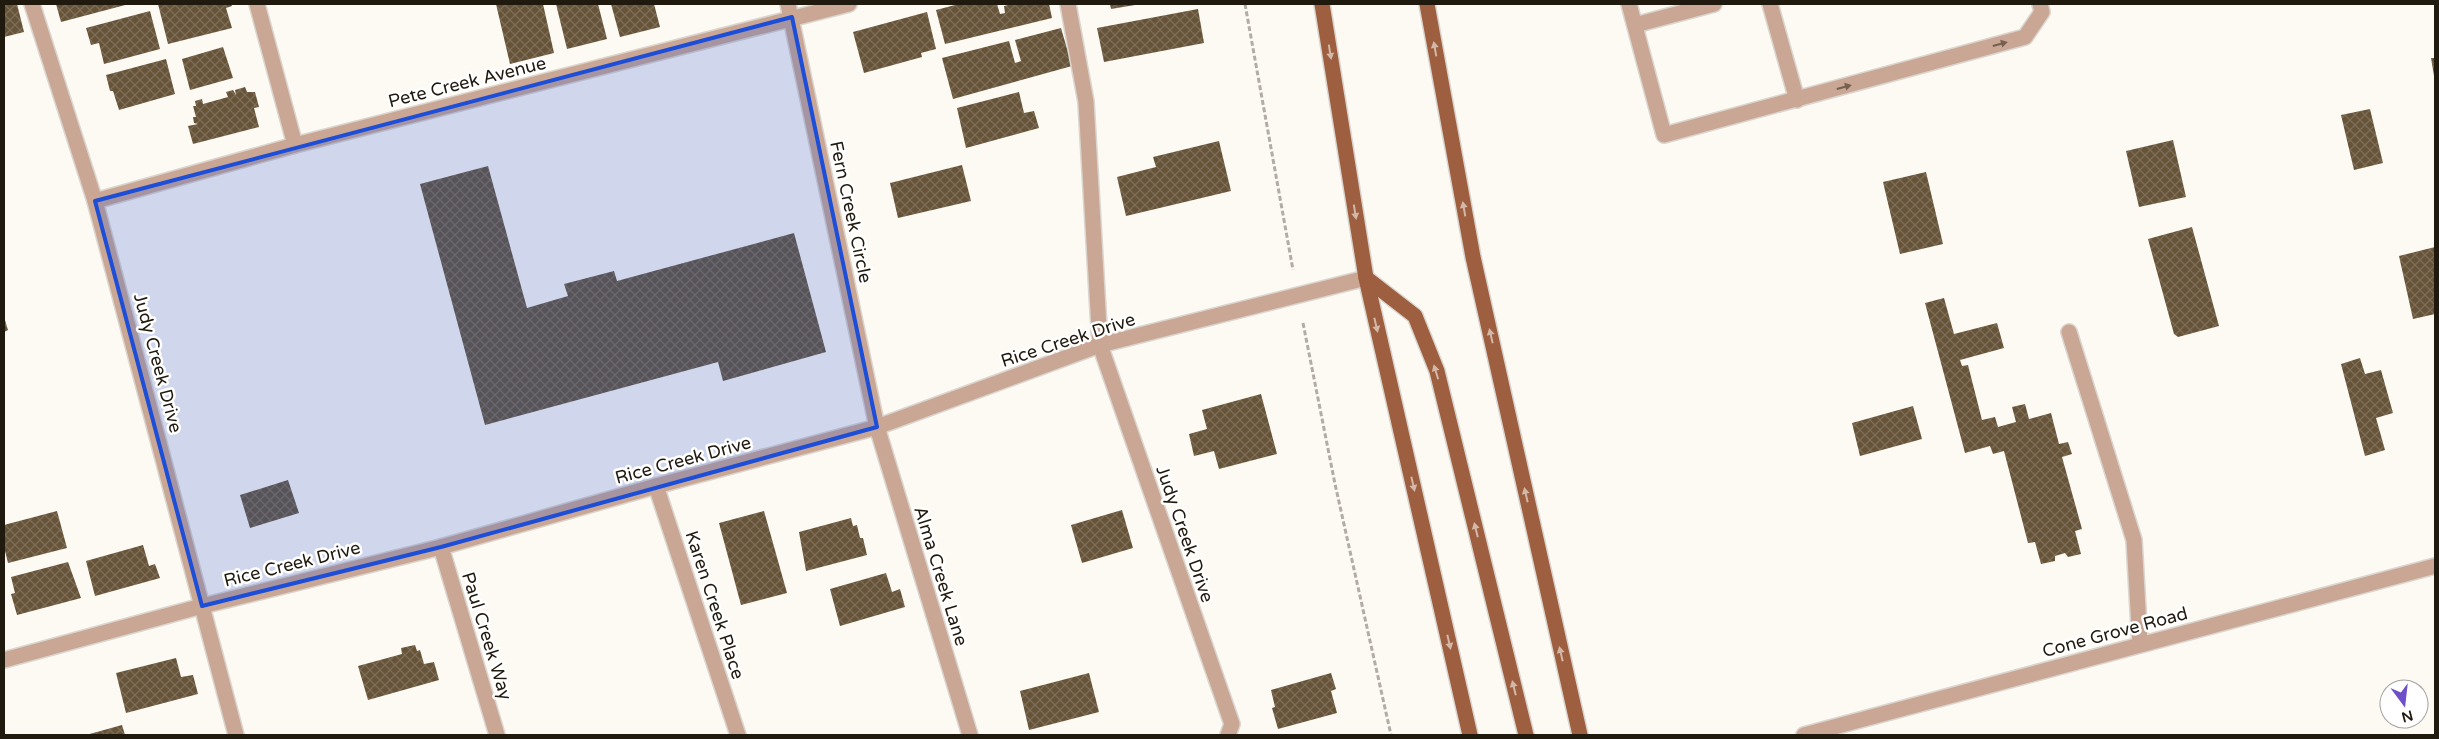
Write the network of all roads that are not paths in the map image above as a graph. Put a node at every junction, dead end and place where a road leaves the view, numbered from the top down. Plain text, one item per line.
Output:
1 (32, 4) edge
2 (257, 4) edge
3 (849, 4) edge
4 (1068, 4) edge
5 (1322, 4) edge
6 (1427, 4) edge
7 (1629, 4) edge
8 (1714, 4) edge
9 (1770, 4) edge
10 (2040, 4) edge
11 (790, 10) edge
12 (1635, 25) junction
13 (1797, 100) junction
14 (295, 145) junction
15 (95, 201) junction
16 (1366, 278) junction
17 (2069, 332) dead end
18 (1100, 345) junction
19 (877, 427) junction
20 (656, 486) junction
21 (441, 547) junction
22 (2435, 566) edge
23 (202, 606) junction
24 (2140, 644) junction
25 (4, 660) edge
26 (236, 735) edge
27 (497, 735) edge
28 (738, 735) edge
29 (970, 735) edge
30 (1228, 735) edge
31 (1470, 735) edge
32 (1526, 735) edge
33 (1580, 735) edge
34 (1804, 735) edge

1 - 15 street, Judy Creek Drive
2 - 14 street
3 - 11 street, Pete Creek Avenue
4 - 18 street
5 -> 16 main road
33 -> 6 main road
7 - 12 street
8 - 12 street
9 - 13 street
13 -> 10 street
11 - 14 street, Pete Creek Avenue
11 - 19 street, Fern Creek Circle
12 - 13 street
14 - 15 street, Pete Creek Avenue
15 - 23 street, Judy Creek Drive
16 - 18 street, Rice Creek Drive
16 -> 31 main road
32 -> 16 main road
17 - 24 street
18 - 19 street, Rice Creek Drive
18 - 30 street, Judy Creek Drive
19 - 20 street, Rice Creek Drive
19 - 29 street, Alma Creek Lane
20 - 21 street, Rice Creek Drive
20 - 28 street, Karen Creek Place
21 - 23 street, Rice Creek Drive
21 - 27 street, Paul Creek Way
22 - 24 street, Cone Grove Road
23 - 25 street, Rice Creek Drive
23 - 26 street, Judy Creek Drive
24 - 34 street, Cone Grove Road

